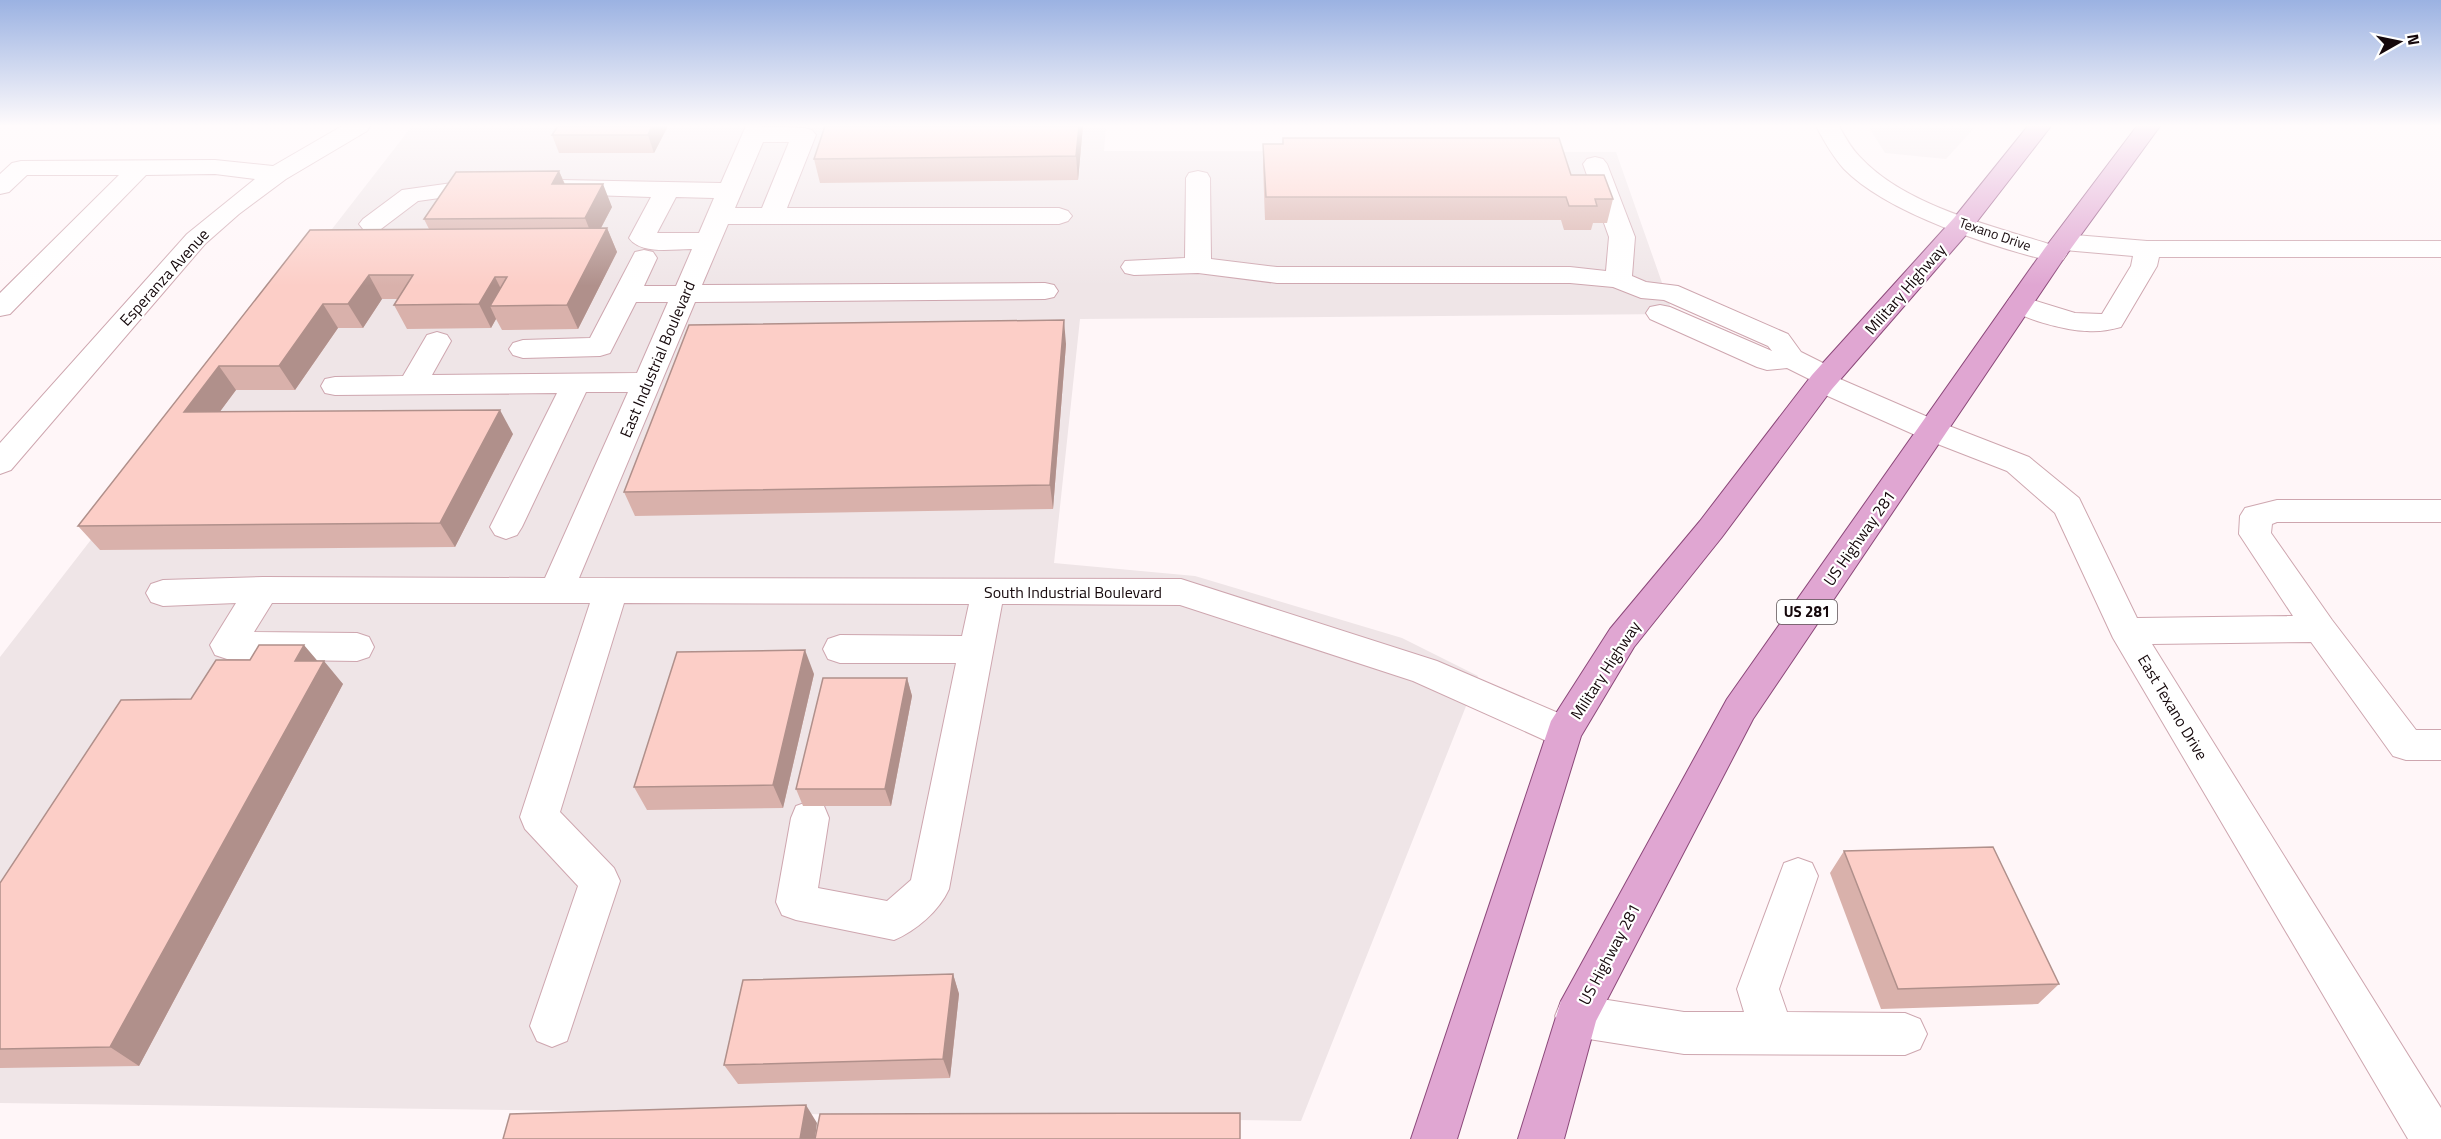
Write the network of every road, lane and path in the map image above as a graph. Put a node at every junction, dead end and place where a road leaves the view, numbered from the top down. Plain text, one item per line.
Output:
1 (128, 179) edge
2 (270, 179) edge
3 (735, 179) edge
4 (787, 179) edge
5 (1198, 179) edge
6 (1601, 179) edge
7 (1872, 179) edge
8 (1998, 179) edge
9 (2109, 179) edge
10 (667, 190) junction
11 (719, 216) junction
12 (772, 216) junction
13 (1059, 216) dead end
14 (1963, 223) junction
15 (372, 224) dead end
16 (2058, 248) junction
17 (2147, 249) junction
18 (2441, 249) edge
19 (644, 258) dead end
20 (1198, 265) junction
21 (1134, 267) dead end
22 (1629, 285) junction
23 (1045, 291) dead end
24 (685, 293) junction
25 (626, 294) junction
26 (2020, 304) junction
27 (0, 308) edge
28 (437, 342) dead end
29 (523, 349) dead end
30 (1825, 380) junction
31 (647, 382) junction
32 (576, 383) junction
33 (412, 385) junction
34 (335, 386) dead end
35 (1934, 431) junction
36 (0, 463) edge
37 (2441, 511) edge
38 (506, 526) dead end
39 (263, 590) junction
40 (556, 592) junction
41 (611, 592) junction
42 (988, 592) junction
43 (163, 593) dead end
44 (2121, 619) junction
45 (2313, 619) junction
46 (357, 646) dead end
47 (840, 649) dead end
48 (976, 650) junction
49 (1564, 732) junction
50 (2441, 745) edge
51 (810, 818) dead end
52 (1798, 876) dead end
53 (1576, 1016) junction
54 (552, 1026) dead end
55 (1773, 1034) junction
56 (1905, 1034) dead end
57 (1434, 1139) edge
58 (1541, 1139) edge
59 (2434, 1139) edge

1 - 27 street
2 - 36 street, Esperanza Avenue
3 - 11 street, East Industrial Boulevard
4 - 12 street
5 - 20 street
6 - 22 street
7 - 14 street, Texano Drive
8 - 14 main road
9 - 16 main road, US Highway 281 / US 281
10 - 11 street
10 - 11 street
10 - 15 street
11 - 12 street
11 - 24 street, East Industrial Boulevard
12 - 13 street
14 - 16 street, Texano Drive
14 - 30 main road, Military Highway
16 - 17 street, Texano Drive
16 - 26 main road, US Highway 281 / US 281
17 - 18 street, Texano Drive
17 - 26 street
19 - 25 street
20 - 21 street
20 - 22 street
22 - 30 street, East Texano Drive
23 - 24 street
24 - 25 street
24 - 31 street, East Industrial Boulevard
25 - 29 street
26 - 35 main road, US Highway 281 / US 281
28 - 33 street
30 - 35 street, East Texano Drive
30 - 49 main road, Military Highway
31 - 32 street
31 - 40 street, East Industrial Boulevard
32 - 33 street
32 - 38 street
33 - 34 street
35 - 44 street, East Texano Drive
35 - 53 main road, US Highway 281 / US 281
37 - 45 street
39 - 40 street, South Industrial Boulevard
39 - 43 street, South Industrial Boulevard
39 - 46 street
40 - 41 street, South Industrial Boulevard
41 - 42 street, South Industrial Boulevard
41 - 54 street
42 - 48 street
42 - 49 street, South Industrial Boulevard
44 - 45 street
44 - 59 street, East Texano Drive
45 - 50 street
47 - 48 street
48 - 51 street
49 - 57 main road, Military Highway
52 - 55 street
53 - 55 street
53 - 58 main road, US Highway 281 / US 281
55 - 56 street

